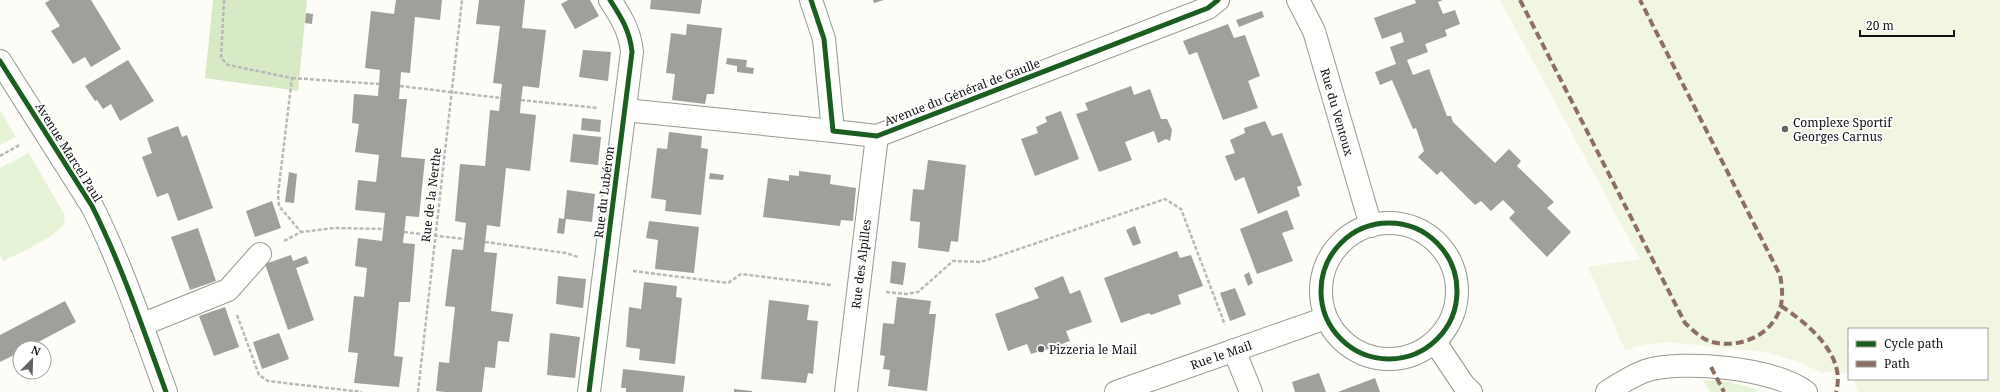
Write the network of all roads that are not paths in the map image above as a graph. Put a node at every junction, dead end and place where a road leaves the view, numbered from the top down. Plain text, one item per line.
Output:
1 (610, 0) edge
2 (811, 0) edge
3 (1218, 0) edge
4 (1298, 0) edge
5 (0, 60) edge
6 (624, 110) junction
7 (833, 131) junction
8 (877, 136) junction
9 (1371, 226) junction
10 (260, 254) road end
11 (1326, 318) junction
12 (141, 325) junction
13 (1435, 342) junction
14 (1234, 350) junction
15 (166, 392) edge
16 (589, 392) edge
17 (846, 392) edge
18 (1116, 392) edge
19 (1251, 392) edge
20 (1471, 392) edge
21 (1607, 392) edge
22 (1806, 392) edge

1 - 6 street, Rue du Lubéron
2 - 7 street
3 - 8 street, Avenue du Général de Gaulle
4 - 9 street, Rue du Ventoux
5 - 12 street, Avenue Marcel Paul
6 - 7 street
6 - 16 street, Rue du Lubéron
7 - 8 street, Avenue du Général de Gaulle
8 - 17 street, Rue des Alpilles
9 - 11 street
9 - 13 street
10 - 12 street
11 - 13 street
11 - 14 street, Rue le Mail
12 - 15 street, Avenue Marcel Paul
13 - 20 street
14 - 18 street, Rue le Mail
14 - 19 street
21 - 22 street

